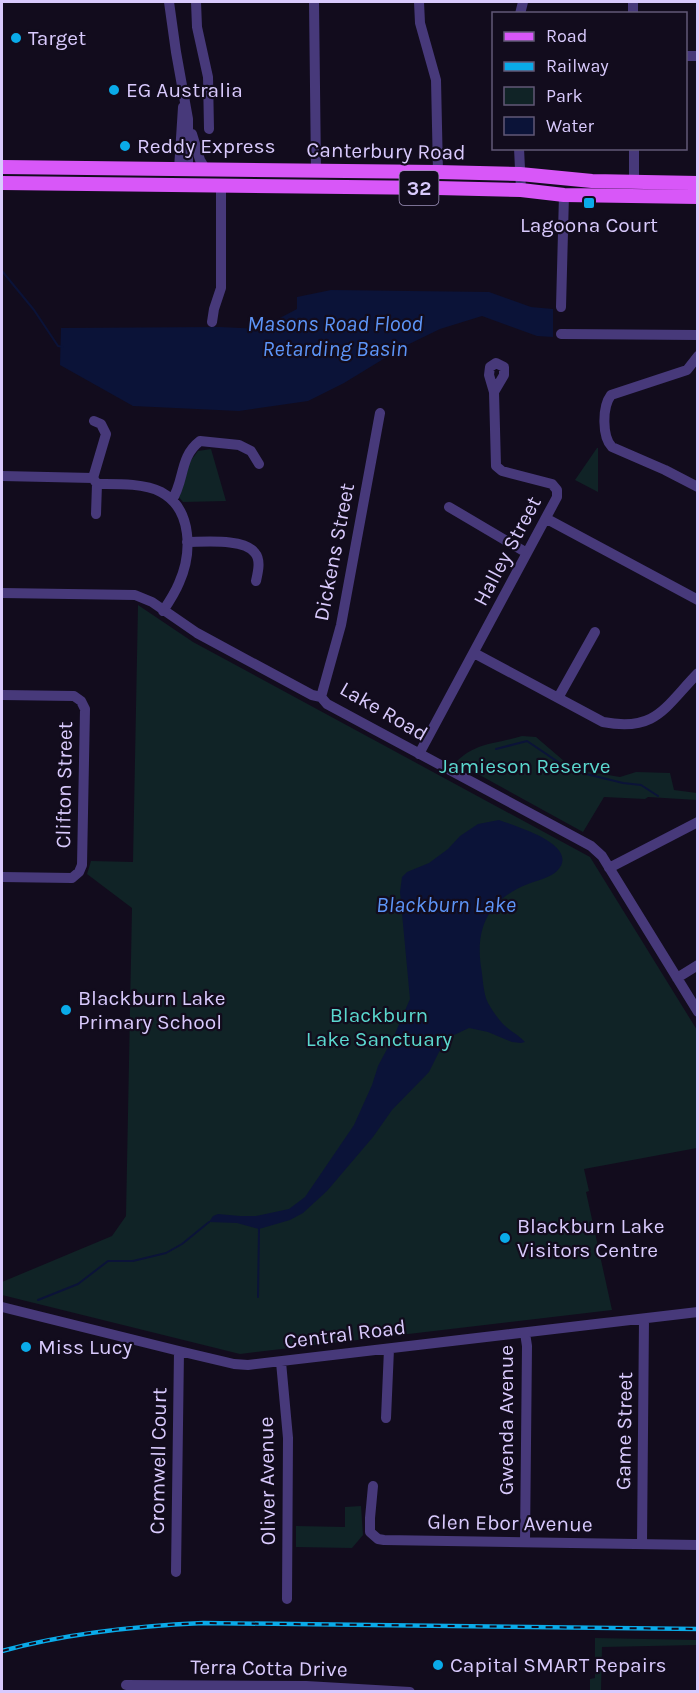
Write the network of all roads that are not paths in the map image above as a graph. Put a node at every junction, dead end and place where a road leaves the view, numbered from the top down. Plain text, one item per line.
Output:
1 (169, 2) edge
2 (176, 2) edge
3 (196, 2) edge
4 (314, 2) edge
5 (419, 2) edge
6 (172, 25) junction
7 (184, 94) junction
8 (188, 119) junction
9 (209, 129) dead end
10 (519, 150) edge
11 (634, 150) edge
12 (2, 167) edge
13 (184, 169) junction
14 (206, 170) junction
15 (316, 171) junction
16 (438, 172) junction
17 (520, 174) junction
18 (634, 182) junction
19 (2, 183) edge
20 (698, 183) edge
21 (184, 185) junction
22 (221, 185) junction
23 (316, 186) junction
24 (521, 190) junction
25 (564, 195) junction
26 (698, 197) edge
27 (561, 307) dead end
28 (212, 322) dead end
29 (561, 333) dead end
30 (698, 335) edge
31 (698, 356) edge
32 (494, 392) dead end
33 (380, 413) dead end
34 (94, 421) dead end
35 (259, 464) dead end
36 (2, 476) edge
37 (95, 481) junction
38 (698, 486) edge
39 (172, 500) junction
40 (449, 507) dead end
41 (96, 514) dead end
42 (547, 519) junction
43 (187, 542) junction
44 (527, 554) junction
45 (256, 581) dead end
46 (2, 592) edge
47 (698, 600) edge
48 (163, 611) junction
49 (595, 632) dead end
50 (474, 652) junction
51 (698, 673) edge
52 (2, 695) edge
53 (321, 697) junction
54 (558, 698) junction
55 (419, 754) junction
56 (698, 822) edge
57 (609, 868) junction
58 (2, 877) edge
59 (698, 965) edge
60 (677, 978) junction
61 (698, 1012) edge
62 (2, 1307) edge
63 (698, 1312) edge
64 (644, 1319) junction
65 (525, 1333) junction
66 (388, 1349) junction
67 (179, 1351) junction
68 (281, 1362) junction
69 (386, 1418) dead end
70 (373, 1486) dead end
71 (525, 1542) junction
72 (642, 1544) junction
73 (698, 1545) edge
74 (176, 1572) dead end
75 (286, 1599) dead end
76 (126, 1685) dead end
77 (186, 1689) edge
78 (302, 1689) edge
79 (410, 1692) edge

1 - 6 street
2 - 6 street
3 - 9 street
4 - 15 street
5 - 16 street
6 - 7 street
7 - 8 street
7 - 13 street
8 - 13 street
8 - 14 street
10 - 17 street
11 - 18 street
12 - 13 main road, Canterbury Road / 32
13 - 14 main road, Canterbury Road / 32
13 - 21 main road
14 - 15 main road, Canterbury Road / 32
15 - 16 main road, Canterbury Road / 32
15 - 23 main road
16 - 17 main road, Canterbury Road / 32
17 - 18 main road, Canterbury Road / 32
17 - 24 street
18 - 20 main road, Canterbury Road / 32
19 - 21 main road, Canterbury Road / 32
21 - 22 main road, Canterbury Road / 32
22 - 23 main road, Canterbury Road / 32
22 - 28 street
23 - 24 main road, Canterbury Road / 32
24 - 25 main road, Canterbury Road / 32
25 - 26 main road, Canterbury Road / 32
25 - 27 street
29 - 30 street
31 - 38 street
32 - 42 street, Halley Street
33 - 53 street, Dickens Street
34 - 37 street
35 - 39 street
36 - 37 street
37 - 39 street
37 - 41 street
39 - 43 street
40 - 44 street
42 - 44 street, Halley Street
42 - 47 street
43 - 45 street
43 - 48 street
44 - 50 street, Halley Street
46 - 48 street, Lake Road
48 - 53 street, Lake Road
49 - 54 street
50 - 54 street
50 - 55 street, Halley Street
51 - 54 street
52 - 58 street, Clifton Street
53 - 55 street, Lake Road
55 - 57 street, Lake Road
56 - 57 street
57 - 60 street, Lake Road
59 - 60 street
60 - 61 street, Lake Road
62 - 67 street, Central Road
63 - 64 street, Central Road
64 - 65 street, Central Road
64 - 72 street, Game Street
65 - 66 street, Central Road
65 - 71 street, Gwenda Avenue
66 - 68 street, Central Road
66 - 69 street
67 - 68 street, Central Road
67 - 74 street, Cromwell Court
68 - 75 street, Oliver Avenue
70 - 71 street, Glen Ebor Avenue
71 - 72 street, Glen Ebor Avenue
72 - 73 street, Glen Ebor Avenue
76 - 77 street, Terra Cotta Drive
77 - 78 street, Terra Cotta Drive
78 - 79 street, Terra Cotta Drive

